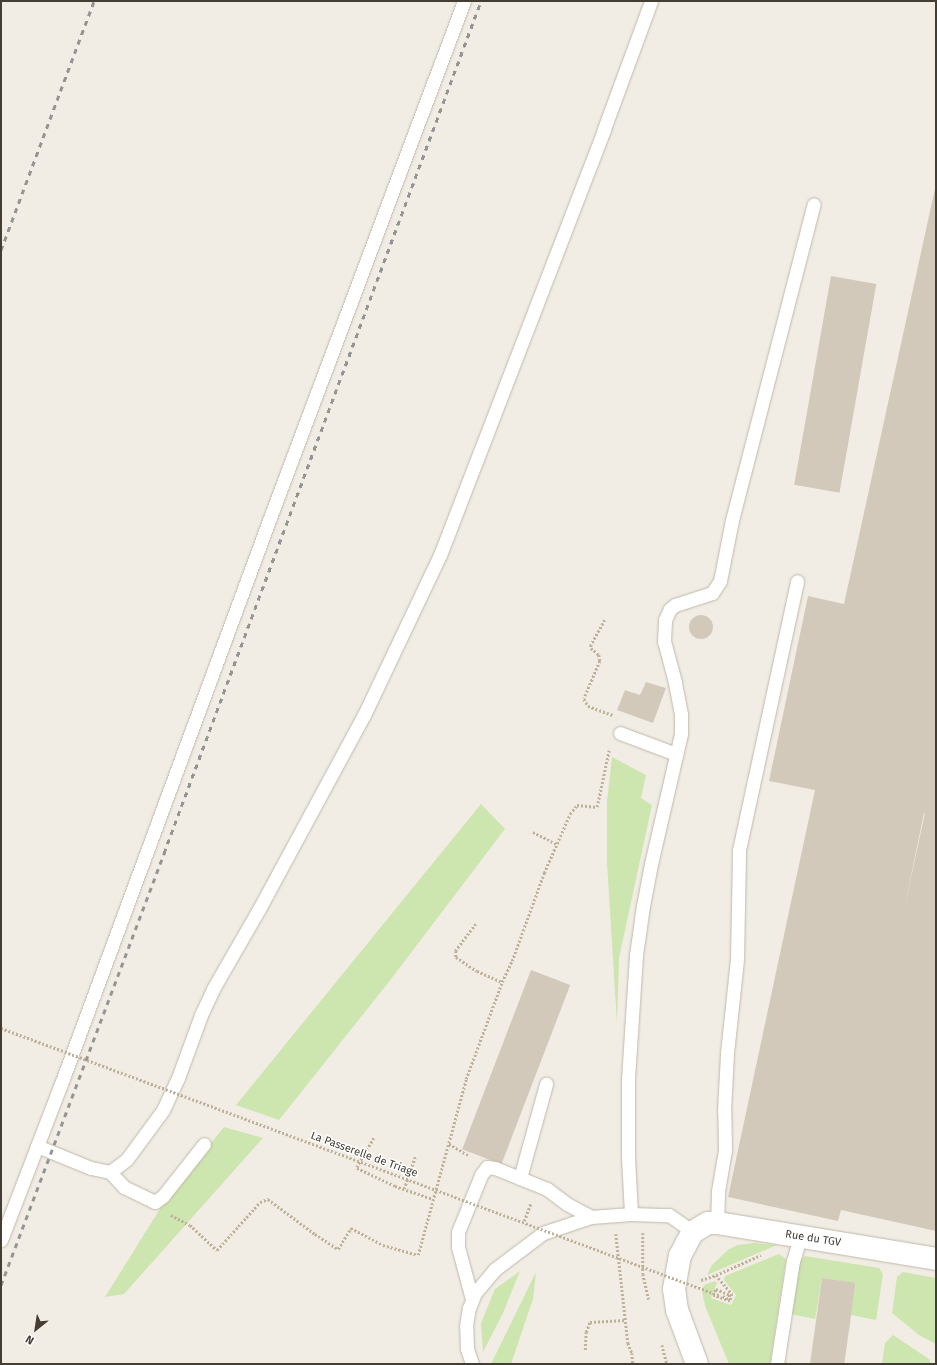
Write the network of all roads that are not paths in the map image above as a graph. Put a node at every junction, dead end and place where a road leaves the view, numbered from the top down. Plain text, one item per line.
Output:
1 (464, 1) edge
2 (651, 1) edge
3 (814, 204) dead end
4 (796, 581) dead end
5 (620, 733) dead end
6 (676, 754) junction
7 (546, 1084) dead end
8 (204, 1144) dead end
9 (36, 1146) junction
10 (110, 1172) junction
11 (520, 1178) junction
12 (632, 1214) junction
13 (591, 1218) junction
14 (717, 1223) junction
15 (693, 1232) junction
16 (800, 1238) junction
17 (1, 1240) edge
18 (936, 1258) edge
19 (472, 1299) junction
20 (472, 1364) edge
21 (698, 1364) edge
22 (777, 1364) edge

1 - 9 lane
2 - 10 lane
3 - 6 lane
4 - 14 lane
5 - 6 lane
6 - 12 lane
7 - 11 lane
8 - 10 lane
9 - 10 lane
9 - 17 lane
11 - 13 lane
11 - 19 lane
12 - 13 lane
12 - 15 lane
13 - 19 lane
14 - 15 street, Rue du TGV
14 - 16 street, Rue du TGV
15 - 21 street
16 - 18 street, Rue du TGV
16 - 22 lane
19 - 20 lane

